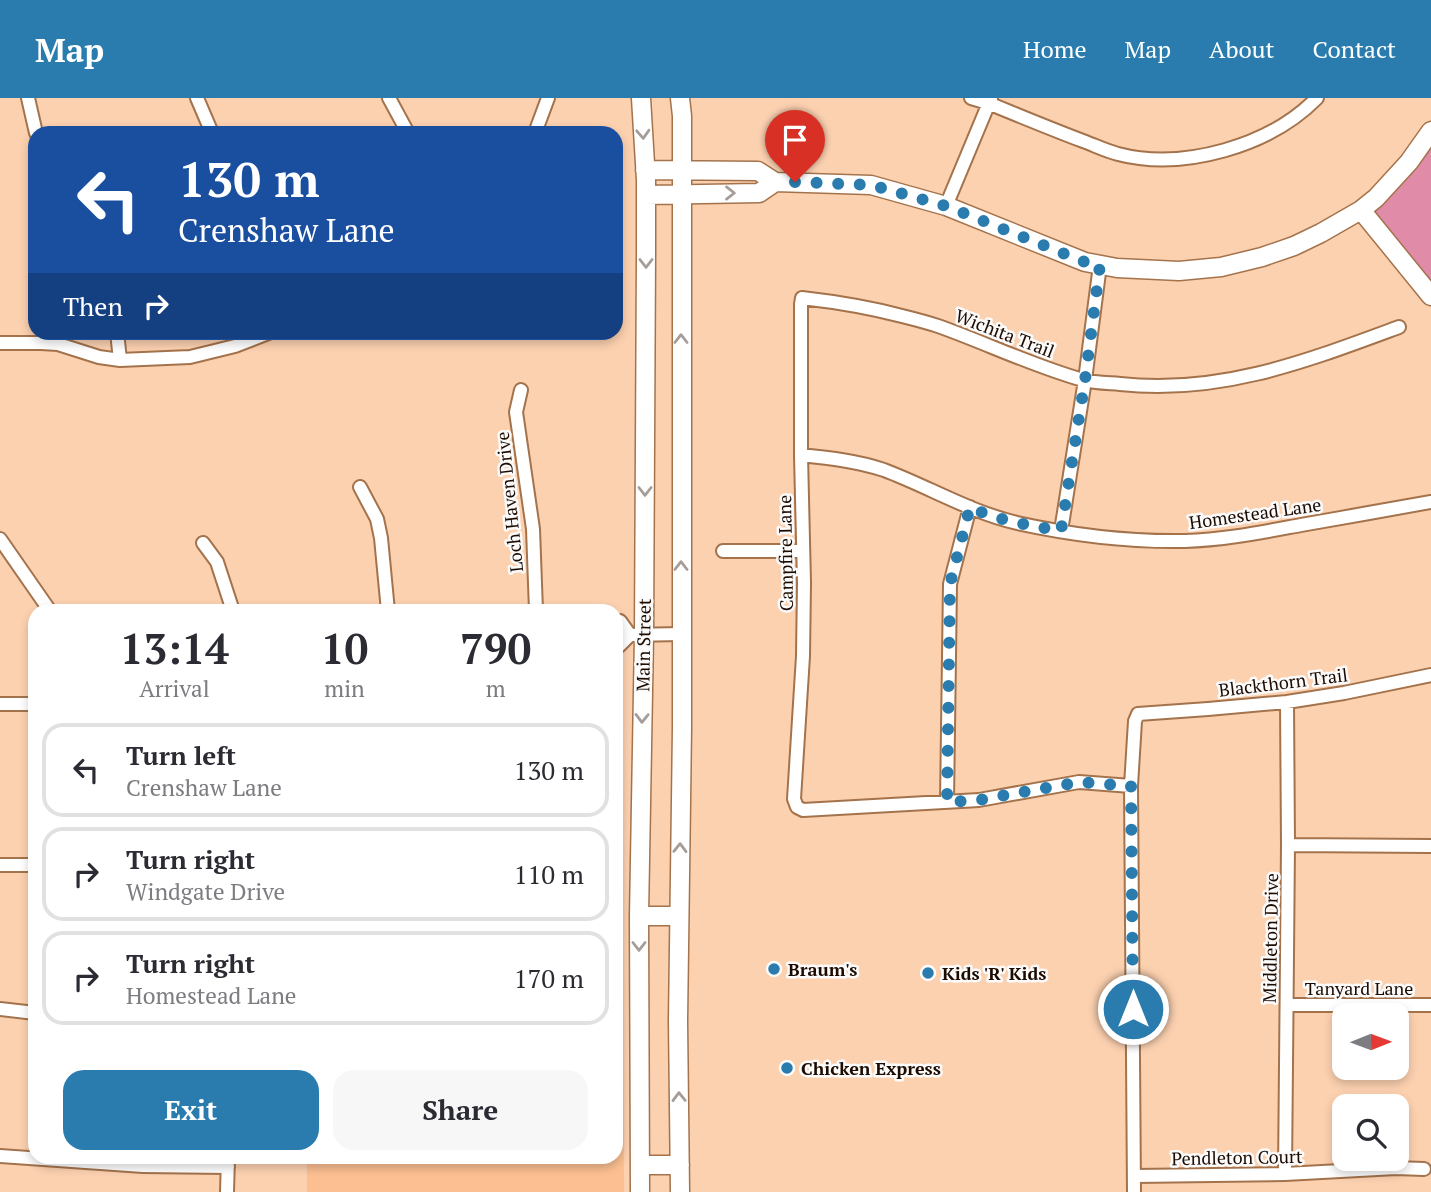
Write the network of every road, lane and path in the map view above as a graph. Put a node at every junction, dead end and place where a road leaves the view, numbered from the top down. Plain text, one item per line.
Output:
1 (28, 98) edge
2 (197, 98) edge
3 (389, 98) edge
4 (548, 98) edge
5 (641, 98) edge
6 (680, 98) edge
7 (971, 98) edge
8 (1317, 98) edge
9 (989, 101) edge
10 (34, 126) edge
11 (209, 126) edge
12 (404, 126) edge
13 (539, 126) edge
14 (1431, 131) edge
15 (645, 170) junction
16 (682, 170) junction
17 (775, 182) junction
18 (681, 194) junction
19 (646, 195) junction
20 (946, 206) junction
21 (1361, 210) junction
22 (1100, 265) junction
23 (1431, 296) edge
24 (802, 298) joint
25 (1399, 327) dead end
26 (118, 340) edge
27 (250, 340) edge
28 (0, 344) edge
29 (120, 359) junction
30 (1085, 380) junction
31 (521, 390) dead end
32 (801, 455) junction
33 (360, 487) dead end
34 (1431, 502) edge
35 (970, 507) junction
36 (1061, 531) junction
37 (0, 538) edge
38 (203, 543) dead end
39 (723, 551) dead end
40 (803, 551) junction
41 (45, 604) edge
42 (231, 604) edge
43 (387, 604) edge
44 (536, 604) edge
45 (623, 623) edge
46 (681, 634) junction
47 (637, 635) junction
48 (623, 644) edge
49 (1431, 675) edge
50 (1287, 702) junction
51 (0, 704) edge
52 (28, 704) edge
53 (1131, 786) junction
54 (947, 802) junction
55 (1288, 845) junction
56 (1431, 846) edge
57 (0, 865) edge
58 (28, 865) edge
59 (639, 916) junction
60 (678, 916) junction
61 (1431, 1005) edge
62 (1287, 1006) junction
63 (0, 1009) edge
64 (28, 1012) edge
65 (0, 1156) edge
66 (28, 1158) edge
67 (116, 1164) edge
68 (163, 1164) edge
69 (228, 1164) edge
70 (640, 1165) junction
71 (680, 1165) junction
72 (1424, 1169) dead end
73 (1286, 1174) junction
74 (1135, 1176) junction
75 (228, 1192) edge
76 (640, 1192) edge
77 (680, 1192) edge
78 (1134, 1192) edge

1 - 10 street
2 - 11 street
3 - 12 street
4 - 13 street
5 -> 15 main road, Main Street
6 - 16 main road
7 - 9 street
8 - 9 street
9 - 20 street
14 - 21 main road
15 - 16 main road
15 - 19 main road, Main Street
16 - 17 main road
16 - 18 main road
18 -> 17 main road
17 - 20 main road
18 - 19 main road
46 -> 18 main road
19 -> 47 main road, Main Street
20 - 22 main road
21 - 22 main road
21 - 23 main road
22 - 30 street
24 - 30 street, Wichita Trail
24 - 32 street, Campfire Lane
25 - 30 street, Wichita Trail
26 - 29 street
27 - 29 street
28 - 29 street
30 - 36 street
31 - 44 street, Loch Haven Drive
32 - 35 street, Homestead Lane
32 - 40 street, Campfire Lane
33 - 43 street
34 - 36 street, Homestead Lane
35 - 36 street, Homestead Lane
35 - 54 street
37 - 41 street
38 - 42 street
39 - 40 street
40 - 54 street, Campfire Lane
45 - 47 street
46 - 47 street
60 -> 46 main road
47 - 48 street
47 -> 59 main road, Main Street
49 - 50 street, Blackthorn Trail
50 - 53 street, Blackthorn Trail
50 - 55 street, Middleton Drive
51 - 52 street
53 - 54 street
53 - 74 street
55 - 56 street
55 - 62 street, Middleton Drive
57 - 58 street
59 - 60 main road
59 -> 70 main road, Main Street
71 -> 60 main road
61 - 62 street, Tanyard Lane
62 - 73 street, Middleton Drive
63 - 64 street
65 - 66 street
67 - 68 street
69 - 75 street
70 - 71 main road
70 - 76 main road, Main Street
71 - 77 main road
72 - 73 street, Pendleton Court
73 - 74 street, Pendleton Court
74 - 78 street

